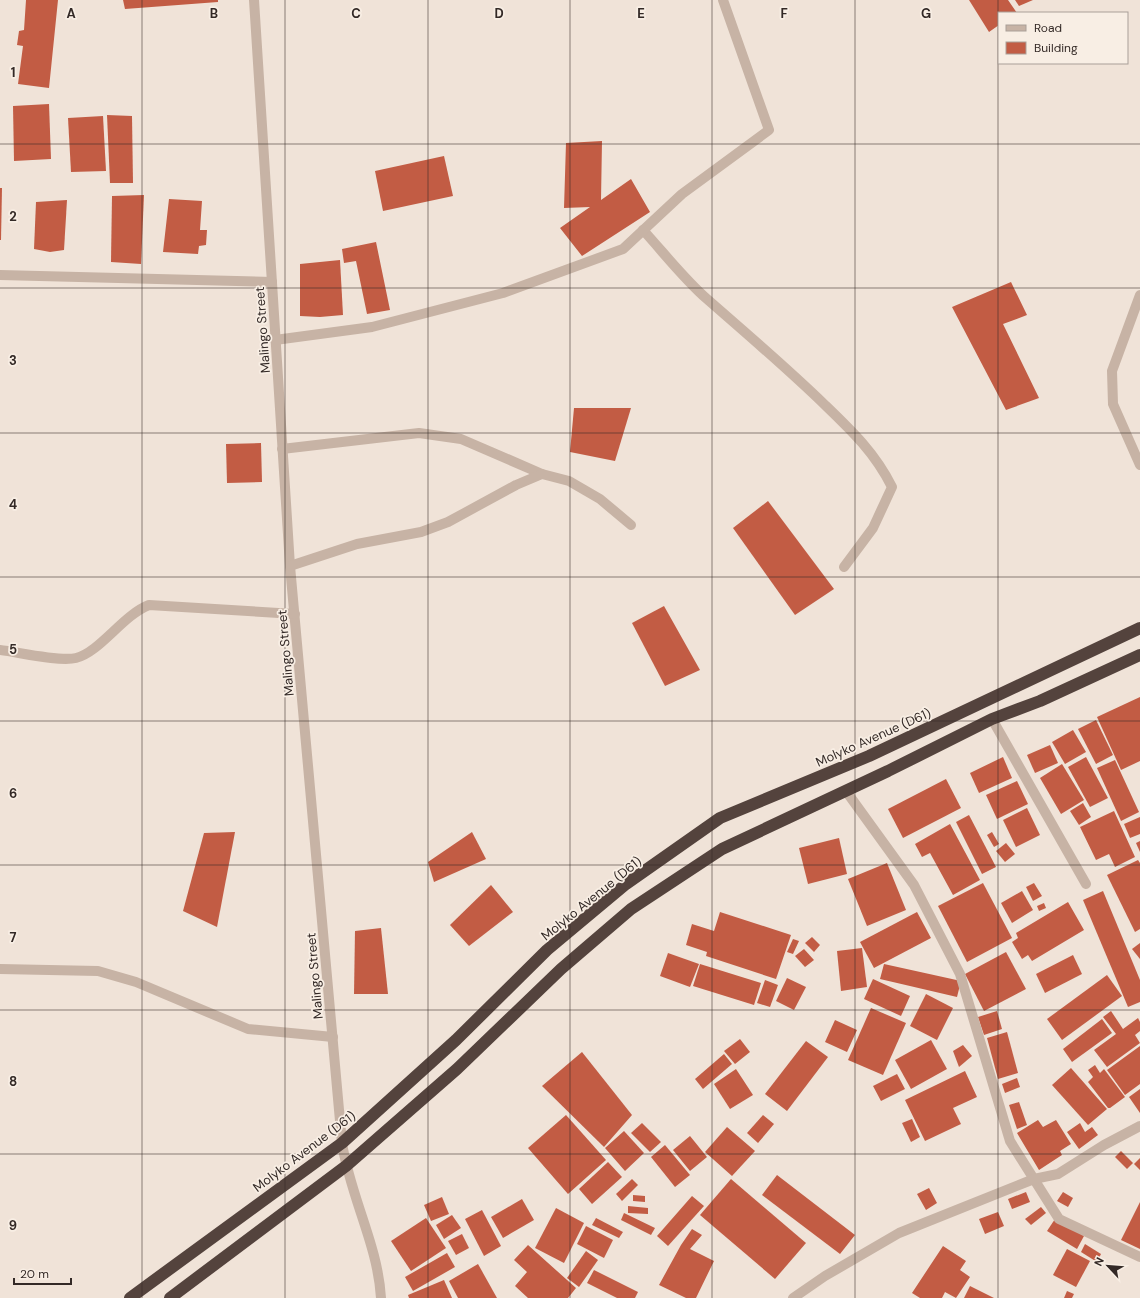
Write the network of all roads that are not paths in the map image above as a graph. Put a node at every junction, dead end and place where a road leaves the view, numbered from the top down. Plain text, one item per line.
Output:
1 (254, 0) edge
2 (723, 0) edge
3 (643, 230) junction
4 (0, 275) edge
5 (272, 282) junction
6 (1140, 295) edge
7 (275, 340) junction
8 (282, 449) junction
9 (1140, 465) edge
10 (542, 474) junction
11 (631, 525) dead end
12 (290, 566) junction
13 (844, 567) dead end
14 (295, 614) junction
15 (1140, 628) edge
16 (0, 650) edge
17 (1140, 655) edge
18 (992, 720) junction
19 (846, 791) junction
20 (1086, 884) dead end
21 (0, 969) edge
22 (333, 1037) junction
23 (1140, 1126) edge
24 (342, 1143) junction
25 (346, 1166) junction
26 (1034, 1179) junction
27 (1140, 1257) edge
28 (130, 1298) edge
29 (170, 1298) edge
30 (381, 1298) edge
31 (793, 1298) edge

1 - 5 street, Malingo Street
2 - 3 street
3 - 7 street
3 - 13 street
4 - 5 street
5 - 7 street, Malingo Street
6 - 9 street
7 - 8 street, Malingo Street
8 - 10 street
8 - 12 street, Malingo Street
10 - 11 street
10 - 12 street
12 - 14 street, Malingo Street
14 - 16 street
14 - 22 street, Malingo Street
15 - 24 highway, Molyko Avenue (D61)
17 - 18 highway
18 - 19 highway
18 - 20 street
19 - 25 highway
19 - 26 street
21 - 22 street
22 - 24 street, Malingo Street
23 - 26 street
24 - 25 street, Malingo Street
24 - 28 highway, Molyko Avenue (D61)
25 - 29 highway
25 - 30 street, Malingo Street
26 - 27 street
26 - 31 street

